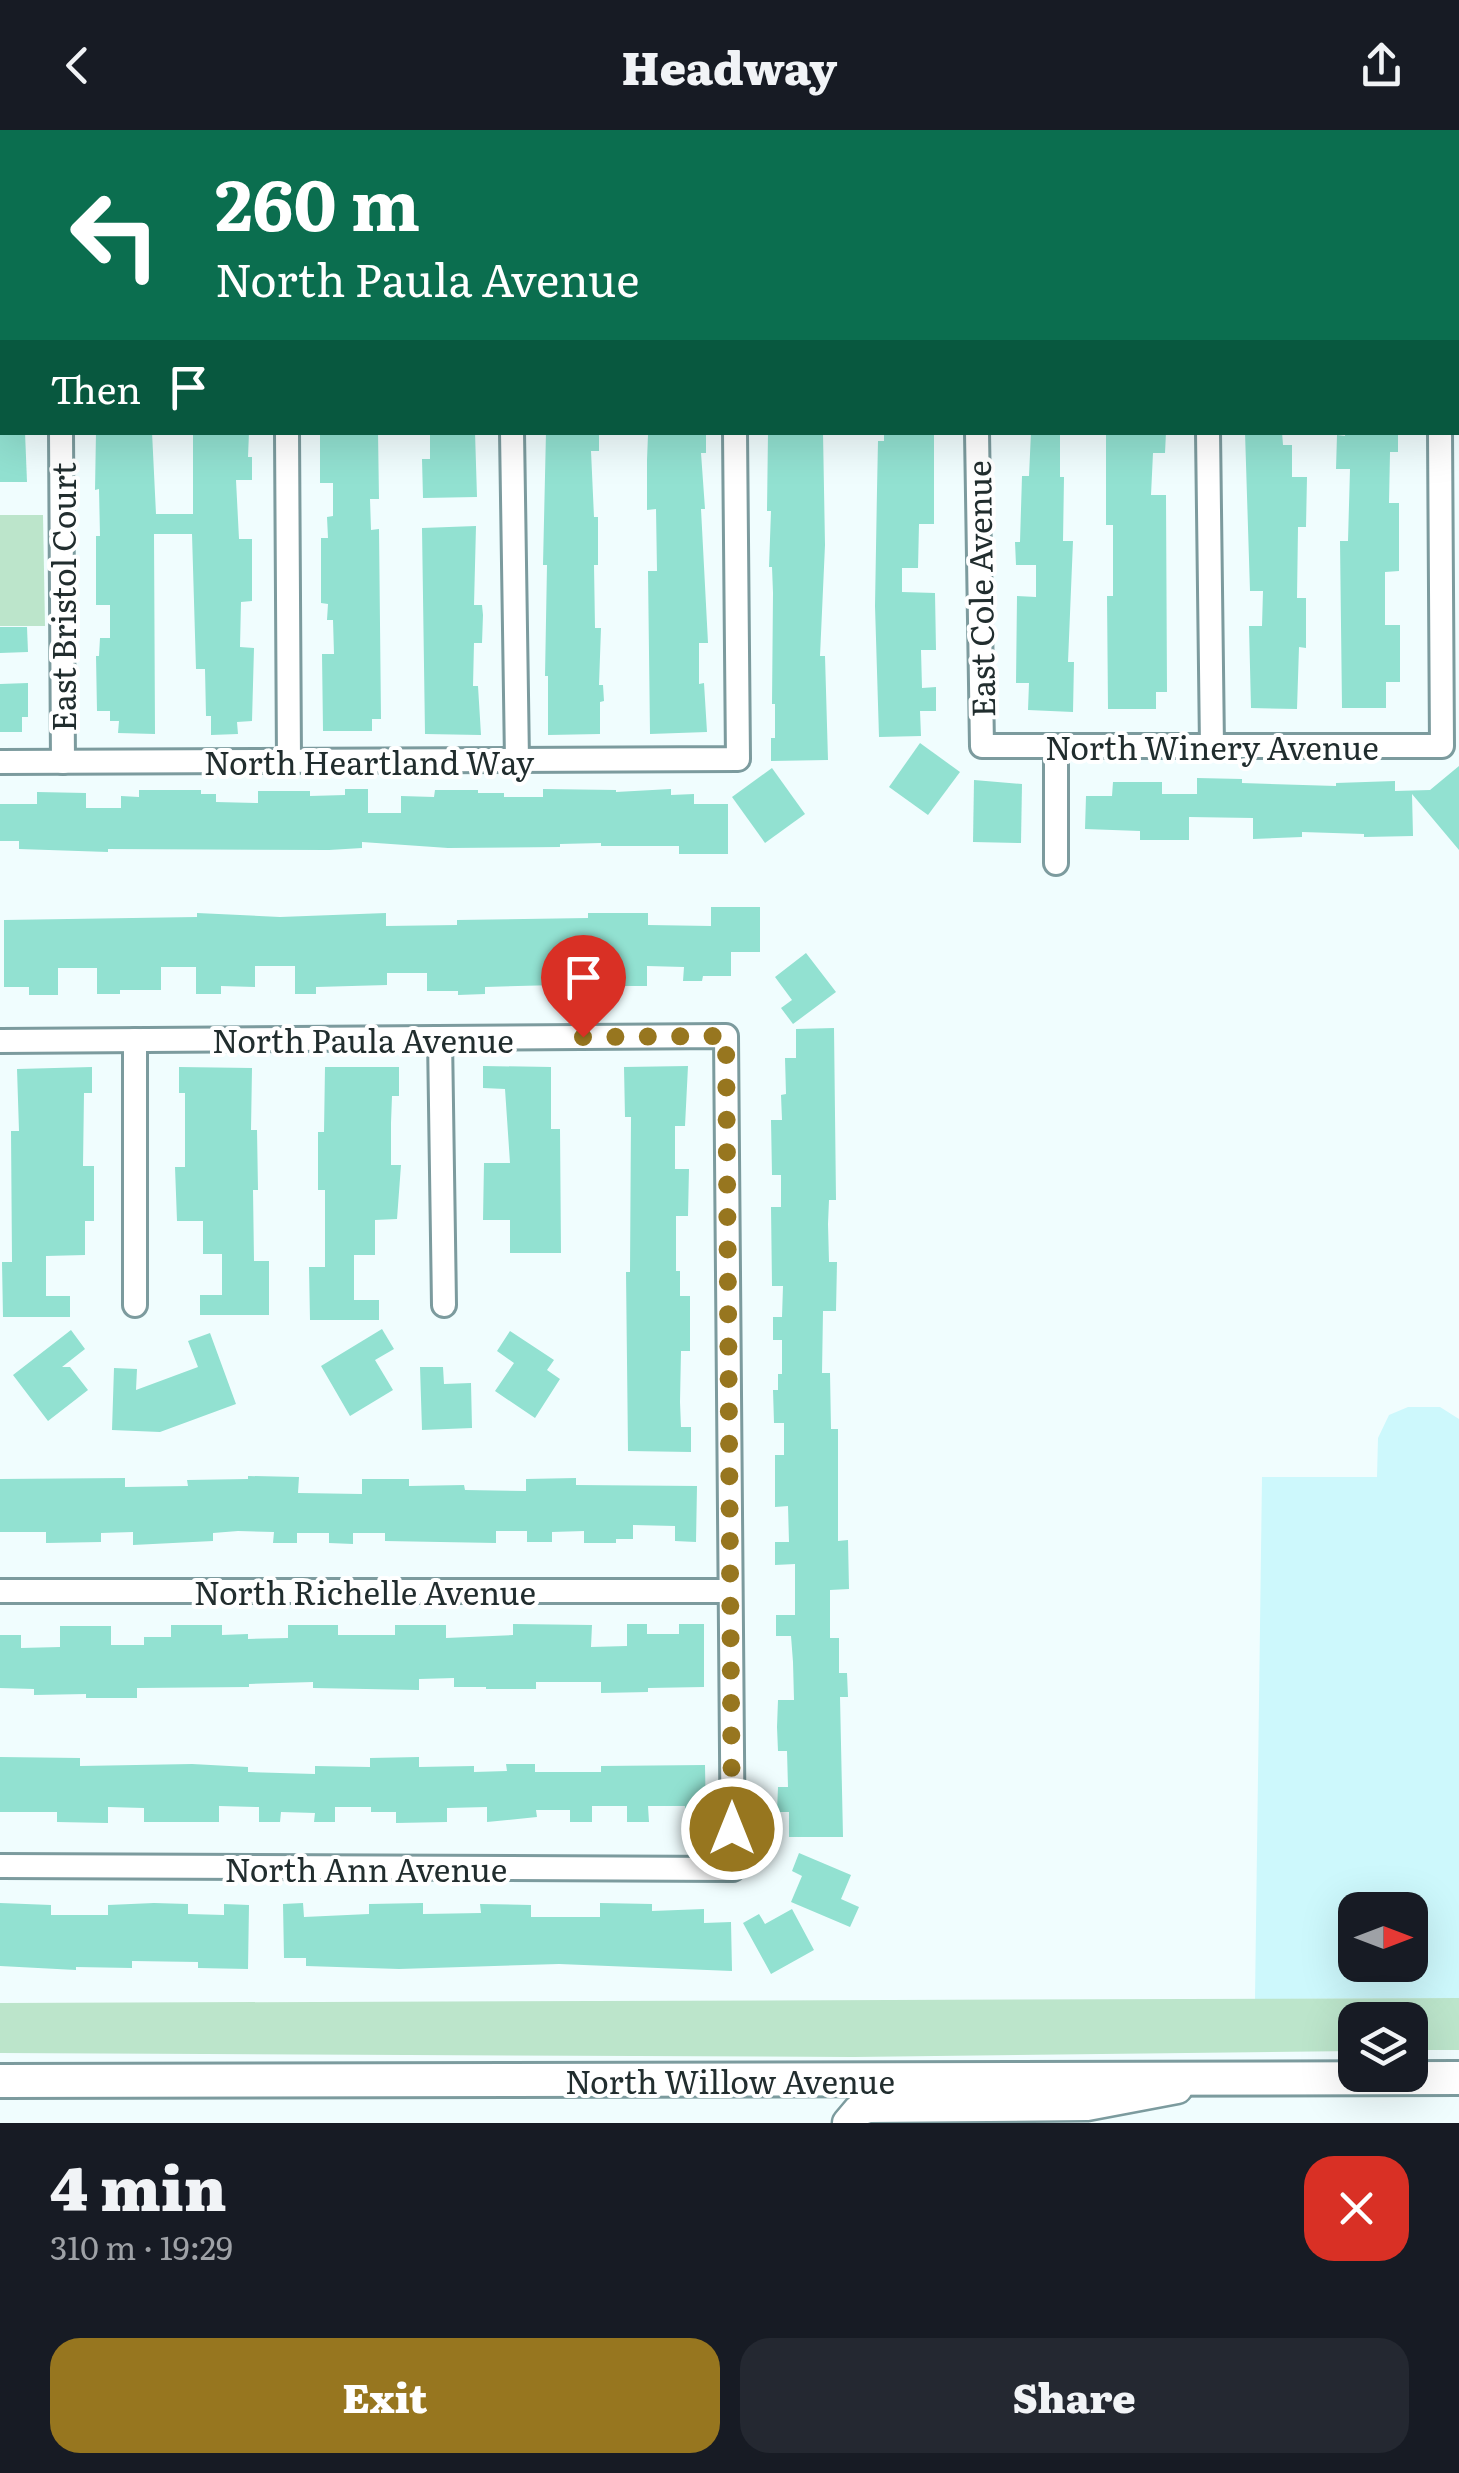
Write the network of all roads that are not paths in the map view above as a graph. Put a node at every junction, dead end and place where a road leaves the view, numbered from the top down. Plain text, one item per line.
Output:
1 (61, 435) edge
2 (287, 435) edge
3 (512, 435) edge
4 (735, 435) edge
5 (977, 435) edge
6 (1208, 435) edge
7 (1440, 435) edge
8 (982, 746) joint
9 (1056, 746) junction
10 (1212, 746) junction
11 (516, 760) junction
12 (289, 761) junction
13 (0, 762) edge
14 (63, 762) junction
15 (1056, 863) dead end
16 (440, 1038) junction
17 (135, 1040) junction
18 (0, 1041) edge
19 (135, 1305) dead end
20 (444, 1305) dead end
21 (0, 1591) edge
22 (730, 1591) junction
23 (0, 1866) edge
24 (1459, 2078) edge
25 (0, 2080) edge
26 (1214, 2080) junction
27 (848, 2123) edge

1 - 14 street, East Bristol Court
2 - 12 street
3 - 11 street
4 - 11 street, North Heartland Way
5 - 8 street, East Cole Avenue
6 - 10 street
7 - 10 street, North Winery Avenue
8 - 9 street, North Winery Avenue
9 - 10 street, North Winery Avenue
9 - 15 street
11 - 12 street, North Heartland Way
12 - 14 street, North Heartland Way
13 - 14 street, North Heartland Way
16 - 17 street, North Paula Avenue
16 - 20 street
16 - 22 street, North Paula Avenue
17 - 18 street, North Paula Avenue
17 - 19 street
21 - 22 street, North Richelle Avenue
22 - 23 street, North Ann Avenue
24 - 26 main road, North Willow Avenue
25 - 26 main road, North Willow Avenue
26 - 27 street

